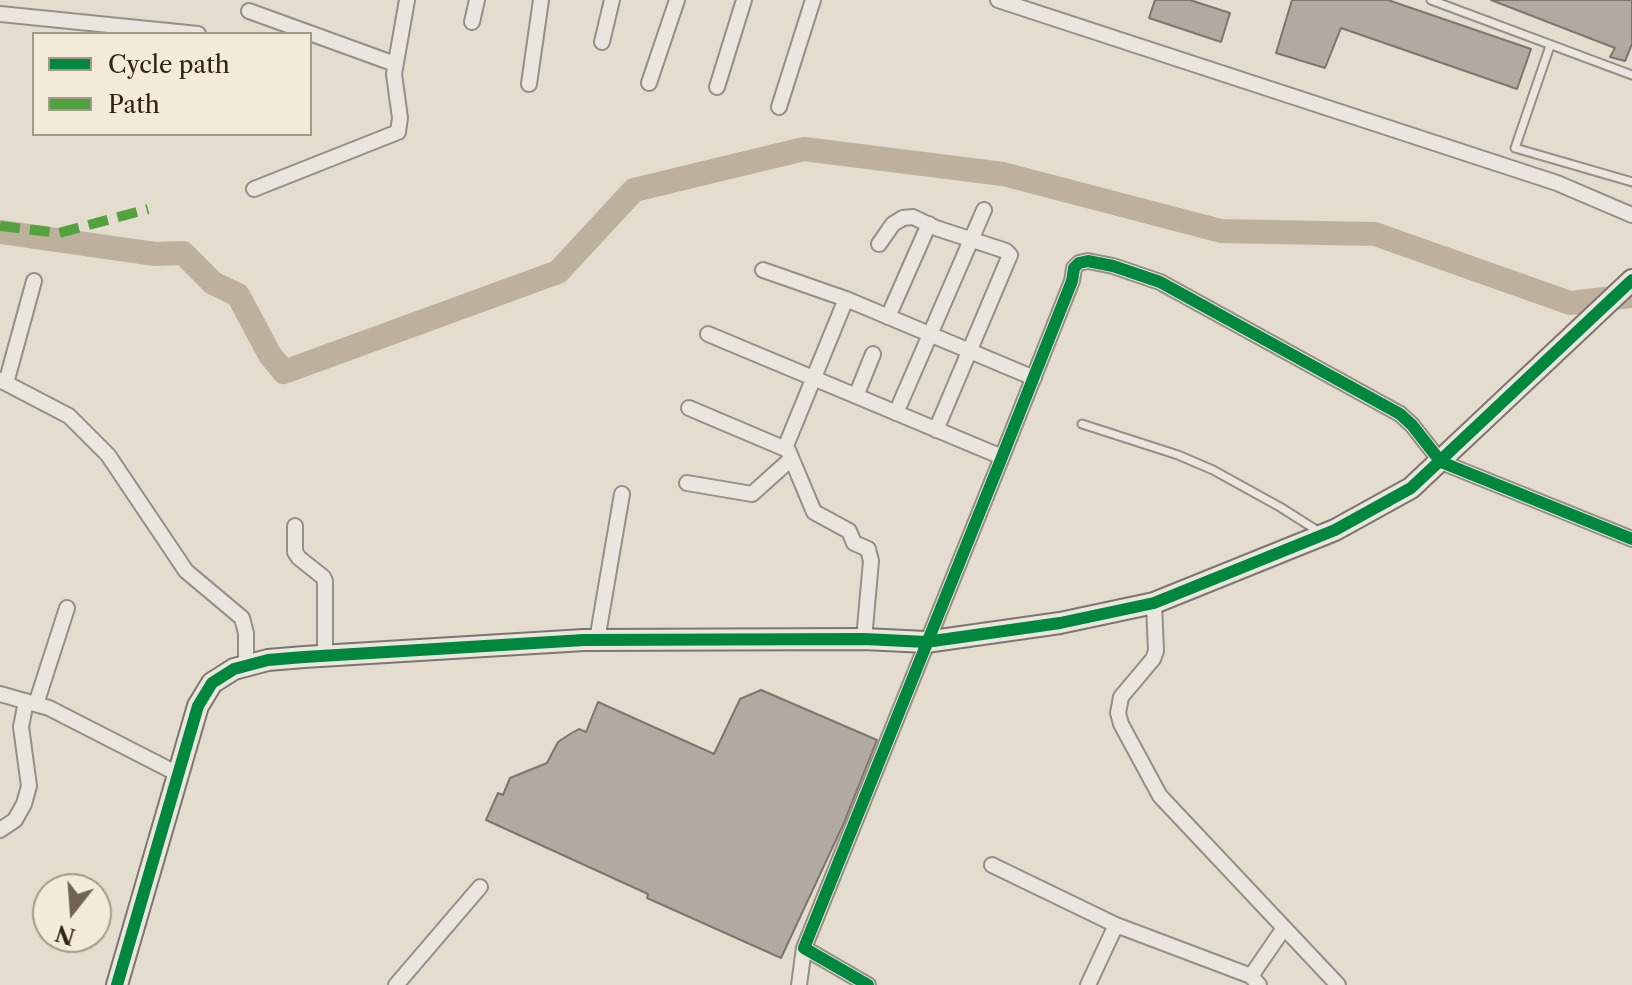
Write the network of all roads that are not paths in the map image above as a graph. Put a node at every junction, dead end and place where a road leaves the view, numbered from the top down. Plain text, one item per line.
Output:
1 (407, 0) edge
2 (477, 0) edge
3 (541, 0) edge
4 (612, 0) edge
5 (677, 0) edge
6 (744, 0) edge
7 (813, 0) edge
8 (998, 0) edge
9 (1431, 0) edge
10 (249, 11) dead end
11 (0, 14) edge
12 (472, 22) dead end
13 (178, 32) edge
14 (307, 32) edge
15 (312, 34) edge
16 (602, 42) dead end
17 (1550, 46) junction
18 (395, 64) junction
19 (1632, 75) edge
20 (649, 83) dead end
21 (529, 84) dead end
22 (717, 87) dead end
23 (779, 107) dead end
24 (1632, 182) edge
25 (254, 189) dead end
26 (984, 210) dead end
27 (1632, 215) edge
28 (929, 224) junction
29 (970, 241) junction
30 (879, 244) dead end
31 (763, 270) dead end
32 (1632, 280) edge
33 (34, 281) dead end
34 (846, 299) junction
35 (888, 317) junction
36 (708, 334) dead end
37 (929, 334) junction
38 (969, 351) junction
39 (873, 354) dead end
40 (1034, 378) junction
41 (815, 379) junction
42 (2, 382) edge
43 (856, 396) junction
44 (689, 408) dead end
45 (896, 413) junction
46 (1082, 424) dead end
47 (936, 430) junction
48 (788, 454) junction
49 (1449, 455) junction
50 (1002, 457) junction
51 (687, 483) dead end
52 (622, 494) dead end
53 (295, 526) dead end
54 (1322, 534) junction
55 (1632, 539) edge
56 (1154, 603) junction
57 (67, 608) dead end
58 (864, 639) junction
59 (597, 640) junction
60 (926, 642) junction
61 (325, 656) junction
62 (246, 666) junction
63 (0, 694) edge
64 (31, 703) junction
65 (178, 774) junction
66 (0, 830) edge
67 (992, 865) dead end
68 (480, 887) dead end
69 (1116, 925) junction
70 (1284, 928) junction
71 (804, 948) junction
72 (1255, 980) edge
73 (117, 985) edge
74 (396, 985) edge
75 (799, 985) edge
76 (868, 985) edge
77 (1088, 985) edge
78 (1338, 985) edge

1 - 18 street
2 - 12 street
3 - 21 street
4 - 16 street
5 - 20 street
6 - 22 street
7 - 23 street
8 - 27 street
9 - 17 lane
10 - 14 street
11 - 13 street
15 - 18 street
17 - 19 lane
17 - 24 lane
18 - 25 street
26 - 29 street
28 - 29 street
28 - 30 street
28 - 35 street
29 - 37 street
29 - 38 street
31 - 34 street
32 - 49 street
33 - 42 street
34 - 35 street
34 - 41 street
35 - 37 street
36 - 41 street
37 - 38 street
37 - 45 street
38 - 40 street
38 - 47 street
39 - 43 street
40 - 49 street
40 - 50 street
41 - 43 street
41 - 48 street
42 - 62 street
43 - 45 street
44 - 48 street
45 - 47 street
46 - 54 lane
47 - 50 street
48 - 51 street
48 - 58 street
49 - 54 street
49 - 55 street
50 - 60 street
52 - 59 street
53 - 61 street
54 - 56 street
56 - 60 street
56 - 70 street
57 - 64 street
58 - 59 street
58 - 60 street
59 - 61 street
60 - 71 street
61 - 62 street
62 - 65 street
63 - 64 street
64 - 65 street
64 - 66 street
65 - 73 street
67 - 69 street
68 - 74 street
69 - 72 street
69 - 77 street
70 - 72 street
70 - 78 street
71 - 75 street
71 - 76 street

